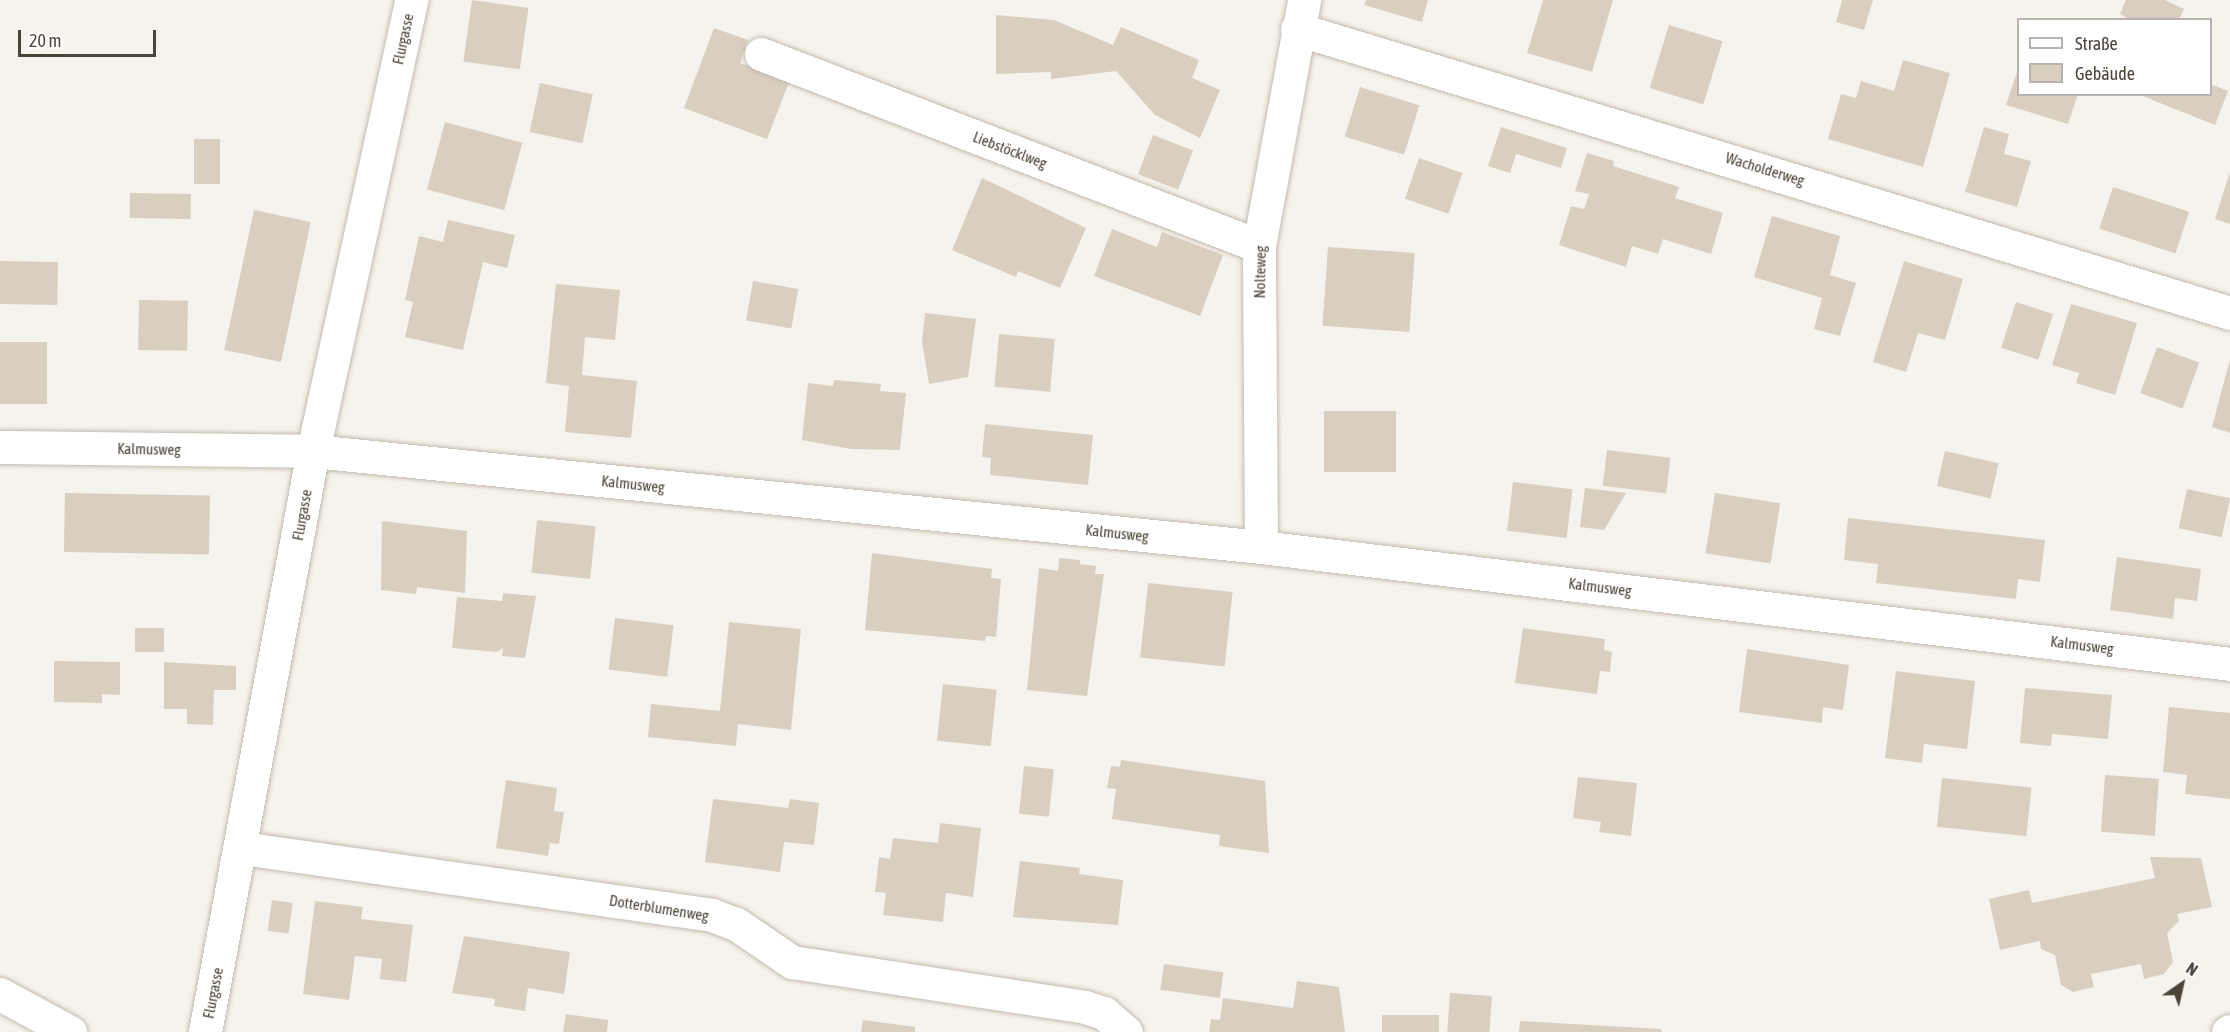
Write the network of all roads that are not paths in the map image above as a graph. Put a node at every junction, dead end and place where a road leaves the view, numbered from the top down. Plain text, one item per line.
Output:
1 (411, 0) edge
2 (1301, 15) edge
3 (761, 54) dead end
4 (1259, 246) junction
5 (2230, 313) edge
6 (0, 447) edge
7 (313, 451) junction
8 (1261, 547) junction
9 (2230, 664) edge
10 (242, 848) junction
11 (0, 994) edge
12 (70, 1032) edge
13 (205, 1032) edge
14 (1126, 1032) edge

1 - 7 street, Flurgasse
2 - 4 street, Nolteweg
2 - 5 street, Wacholderweg
3 - 4 street, Liebstöcklweg
4 - 8 street, Nolteweg
6 - 7 street, Kalmusweg
7 - 8 street, Kalmusweg
7 - 10 street, Flurgasse
8 - 9 street, Kalmusweg
10 - 13 street, Flurgasse
10 - 14 street, Dotterblumenweg
11 - 12 street

